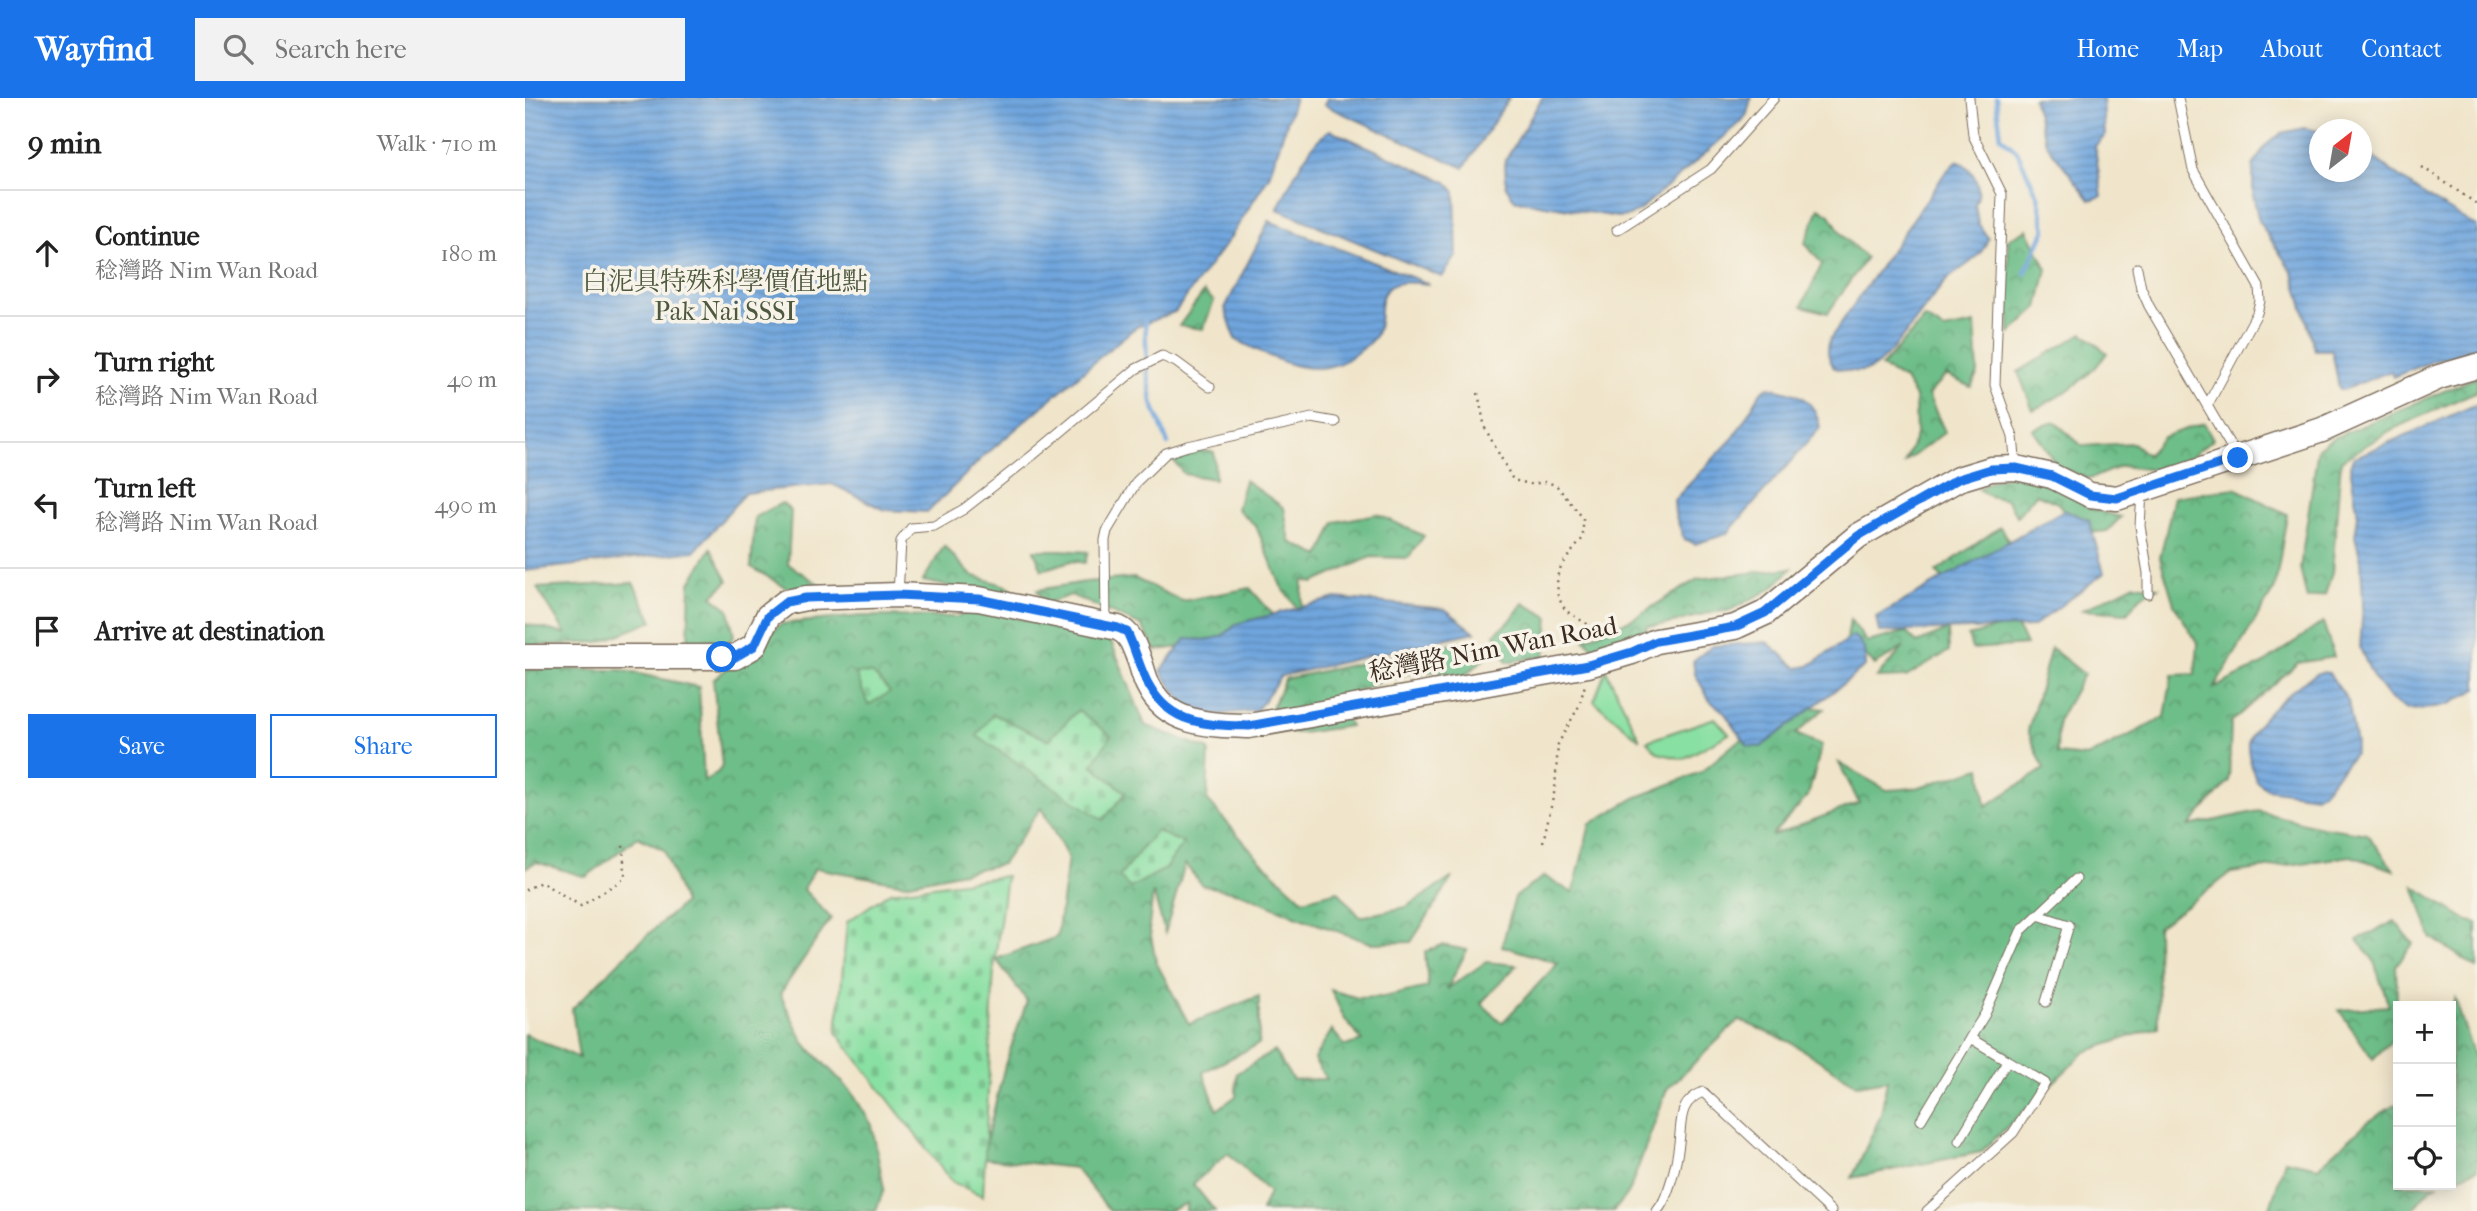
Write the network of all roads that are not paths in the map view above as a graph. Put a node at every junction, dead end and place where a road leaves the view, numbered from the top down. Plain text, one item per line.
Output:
1 (1774, 98) edge
2 (1969, 98) edge
3 (2178, 98) edge
4 (1617, 230) dead end
5 (2137, 268) dead end
6 (2477, 366) edge
7 (1210, 387) dead end
8 (2207, 406) junction
9 (1335, 422) dead end
10 (2238, 458) junction
11 (2016, 468) junction
12 (2143, 491) junction
13 (2148, 594) dead end
14 (898, 595) junction
15 (1106, 625) junction
16 (525, 657) edge
17 (2076, 879) dead end
18 (2038, 915) junction
19 (2046, 1002) dead end
20 (1970, 1038) junction
21 (2007, 1061) junction
22 (1921, 1120) dead end
23 (1959, 1141) dead end
24 (1657, 1211) edge
25 (1831, 1211) edge
26 (1927, 1211) edge

1 - 4 lane
2 - 11 lane
3 - 8 lane
5 - 8 lane
6 - 10 street, 稔灣路 Nim Wan Road
7 - 14 lane
8 - 10 lane
9 - 15 lane
10 - 12 street, 稔灣路 Nim Wan Road
11 - 12 street, 稔灣路 Nim Wan Road
11 - 15 street, 稔灣路 Nim Wan Road
12 - 13 lane
14 - 15 street, 稔灣路 Nim Wan Road
14 - 16 street, 稔灣路 Nim Wan Road
17 - 18 lane
18 - 19 lane
18 - 20 lane
20 - 21 lane
20 - 22 lane
21 - 23 lane
21 - 26 lane
24 - 25 lane

